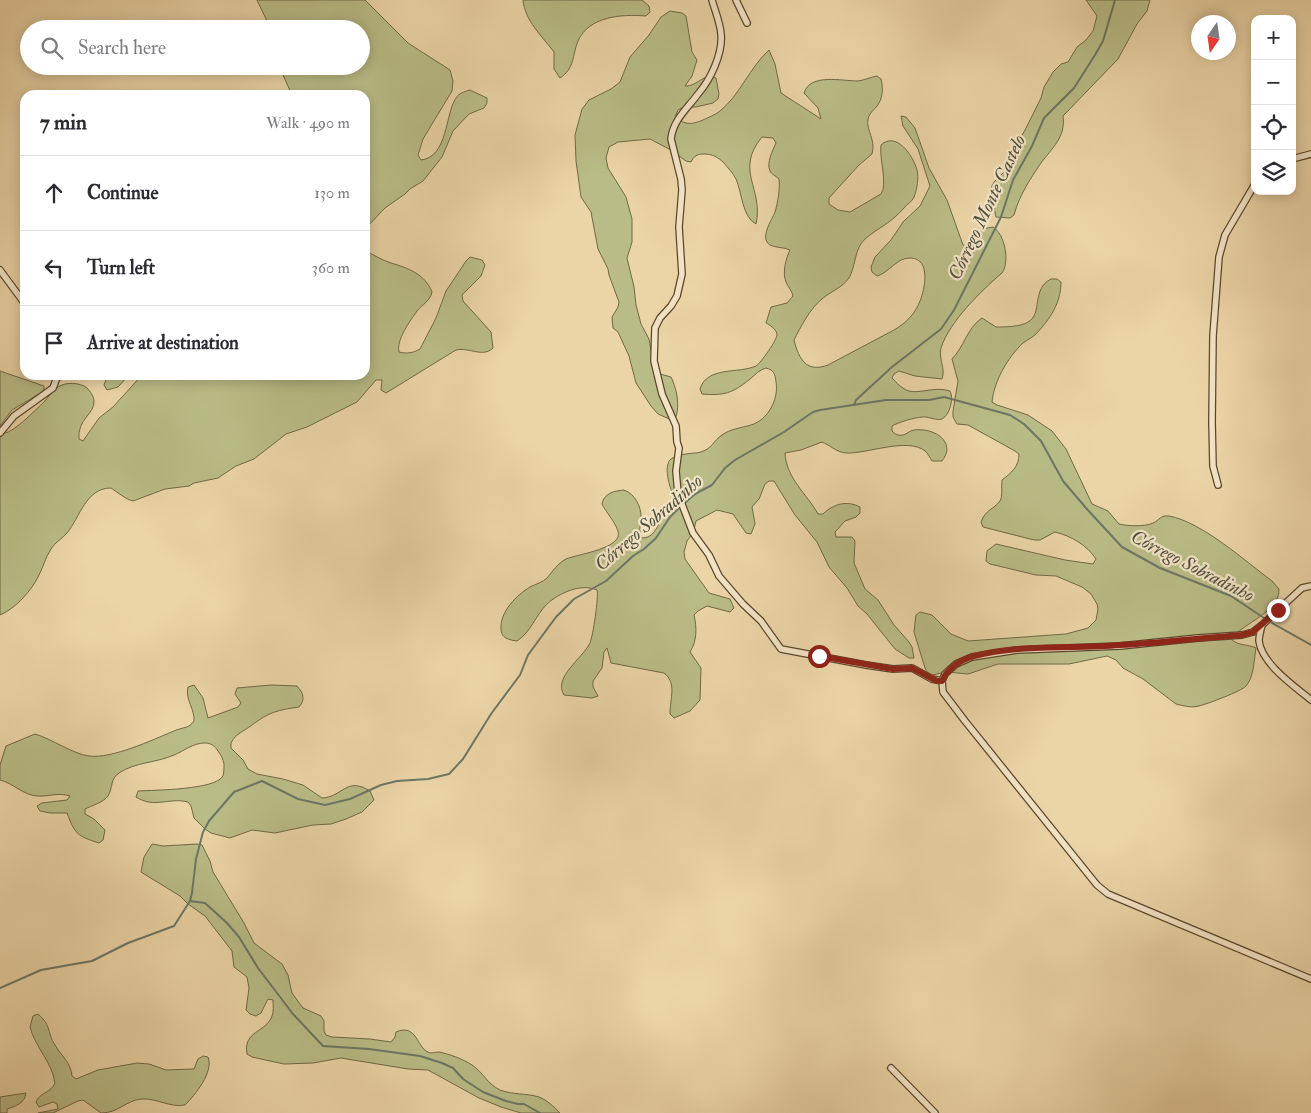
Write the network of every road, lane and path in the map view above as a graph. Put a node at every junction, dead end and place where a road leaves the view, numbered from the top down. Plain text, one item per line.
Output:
1 (712, 0) edge
2 (736, 0) edge
3 (747, 23) dead end
4 (1311, 154) edge
5 (1296, 158) edge
6 (1251, 191) edge
7 (0, 270) edge
8 (20, 297) edge
9 (56, 380) edge
10 (0, 433) edge
11 (1218, 485) dead end
12 (1311, 586) edge
13 (1262, 625) junction
14 (942, 681) junction
15 (1311, 700) edge
16 (1311, 979) edge
17 (891, 1068) dead end
18 (935, 1113) edge

1 - 14 street
2 - 3 street
4 - 5 street
6 - 11 street
7 - 8 street
9 - 10 street
12 - 13 street
13 - 14 street
13 - 15 street
14 - 16 street
17 - 18 street

